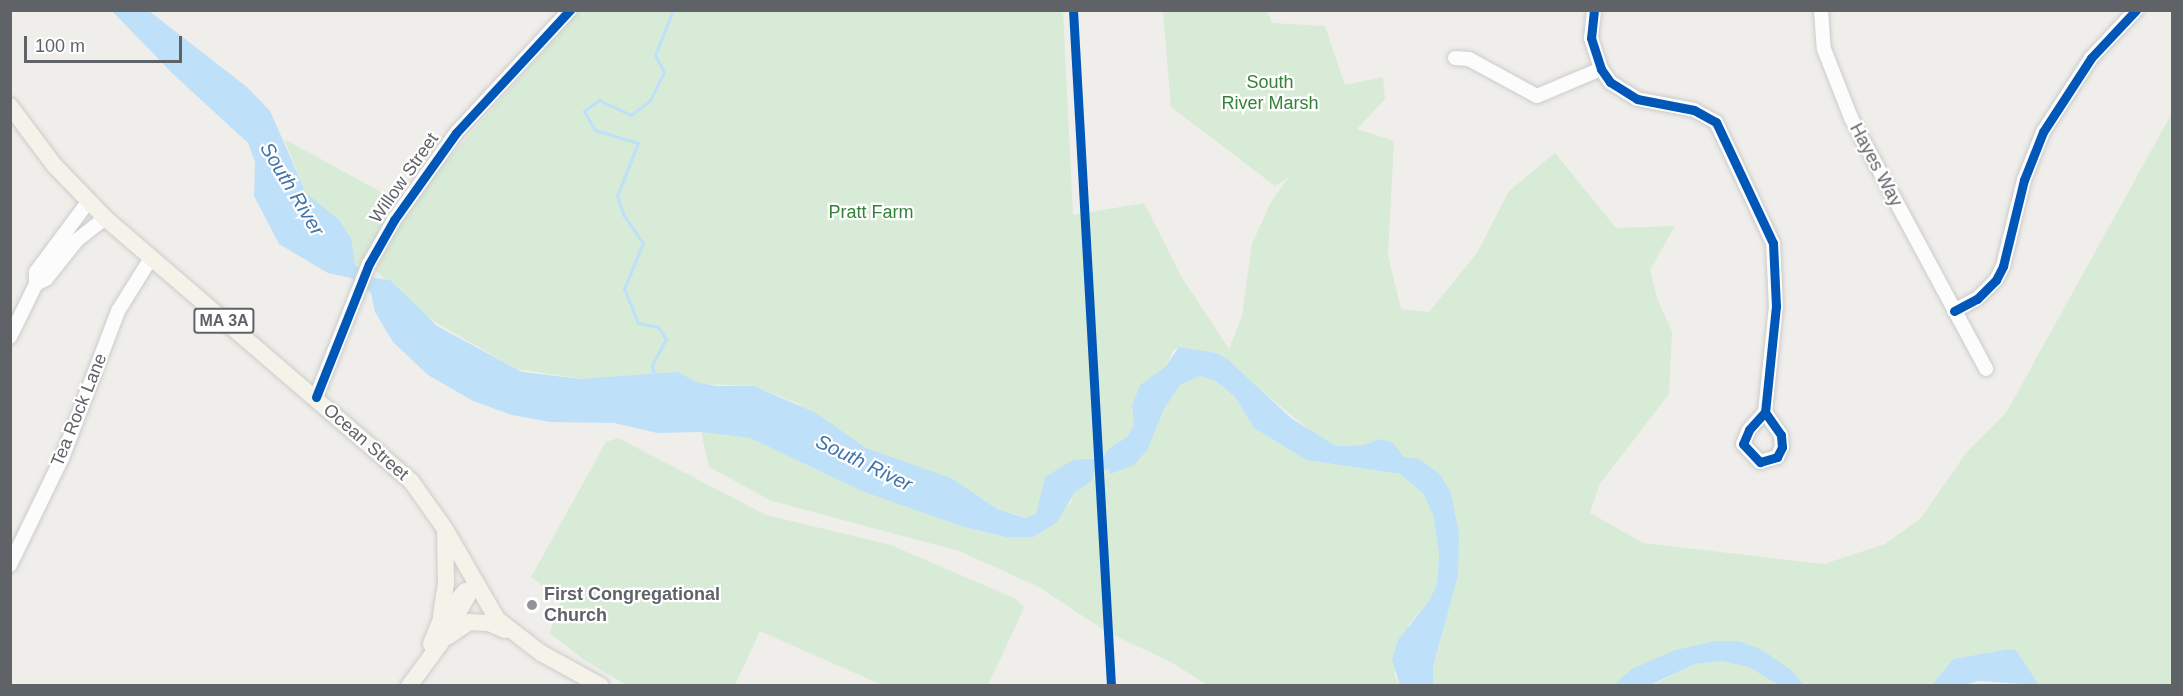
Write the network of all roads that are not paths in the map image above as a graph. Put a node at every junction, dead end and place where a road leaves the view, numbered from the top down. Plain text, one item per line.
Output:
1 (570, 10) edge
2 (1594, 10) edge
3 (1821, 10) edge
4 (2136, 10) edge
5 (1455, 58) dead end
6 (1601, 69) junction
7 (10, 106) edge
8 (88, 202) junction
9 (105, 218) junction
10 (151, 258) junction
11 (36, 284) junction
12 (1954, 311) junction
13 (10, 337) edge
14 (1986, 369) dead end
15 (316, 398) junction
16 (1765, 412) dead end
17 (445, 529) junction
18 (10, 565) edge
19 (476, 583) junction
20 (441, 619) junction
21 (440, 644) junction
22 (526, 644) junction
23 (422, 666) junction
24 (409, 686) edge
25 (601, 686) edge

1 - 15 street, Willow Street
2 - 6 street
3 - 12 street, Hayes Way
4 - 12 street
5 - 6 street
6 - 16 street
7 - 8 main road, Ocean Street / MA 3A
8 - 9 main road, Ocean Street / MA 3A
8 - 11 street
9 - 10 main road, Ocean Street / MA 3A
9 - 11 street
10 - 15 main road, Ocean Street / MA 3A
10 - 18 street, Tea Rock Lane
11 - 13 street
12 - 14 street, Hayes Way
15 - 17 main road, Ocean Street / MA 3A
17 - 19 main road, Ocean Street / MA 3A
17 - 20 main road
19 - 20 main road
19 - 21 main road
19 - 22 main road, Ocean Street
20 - 23 main road
21 - 22 main road
21 - 23 main road
22 - 25 main road, Ocean Street
23 - 24 main road

